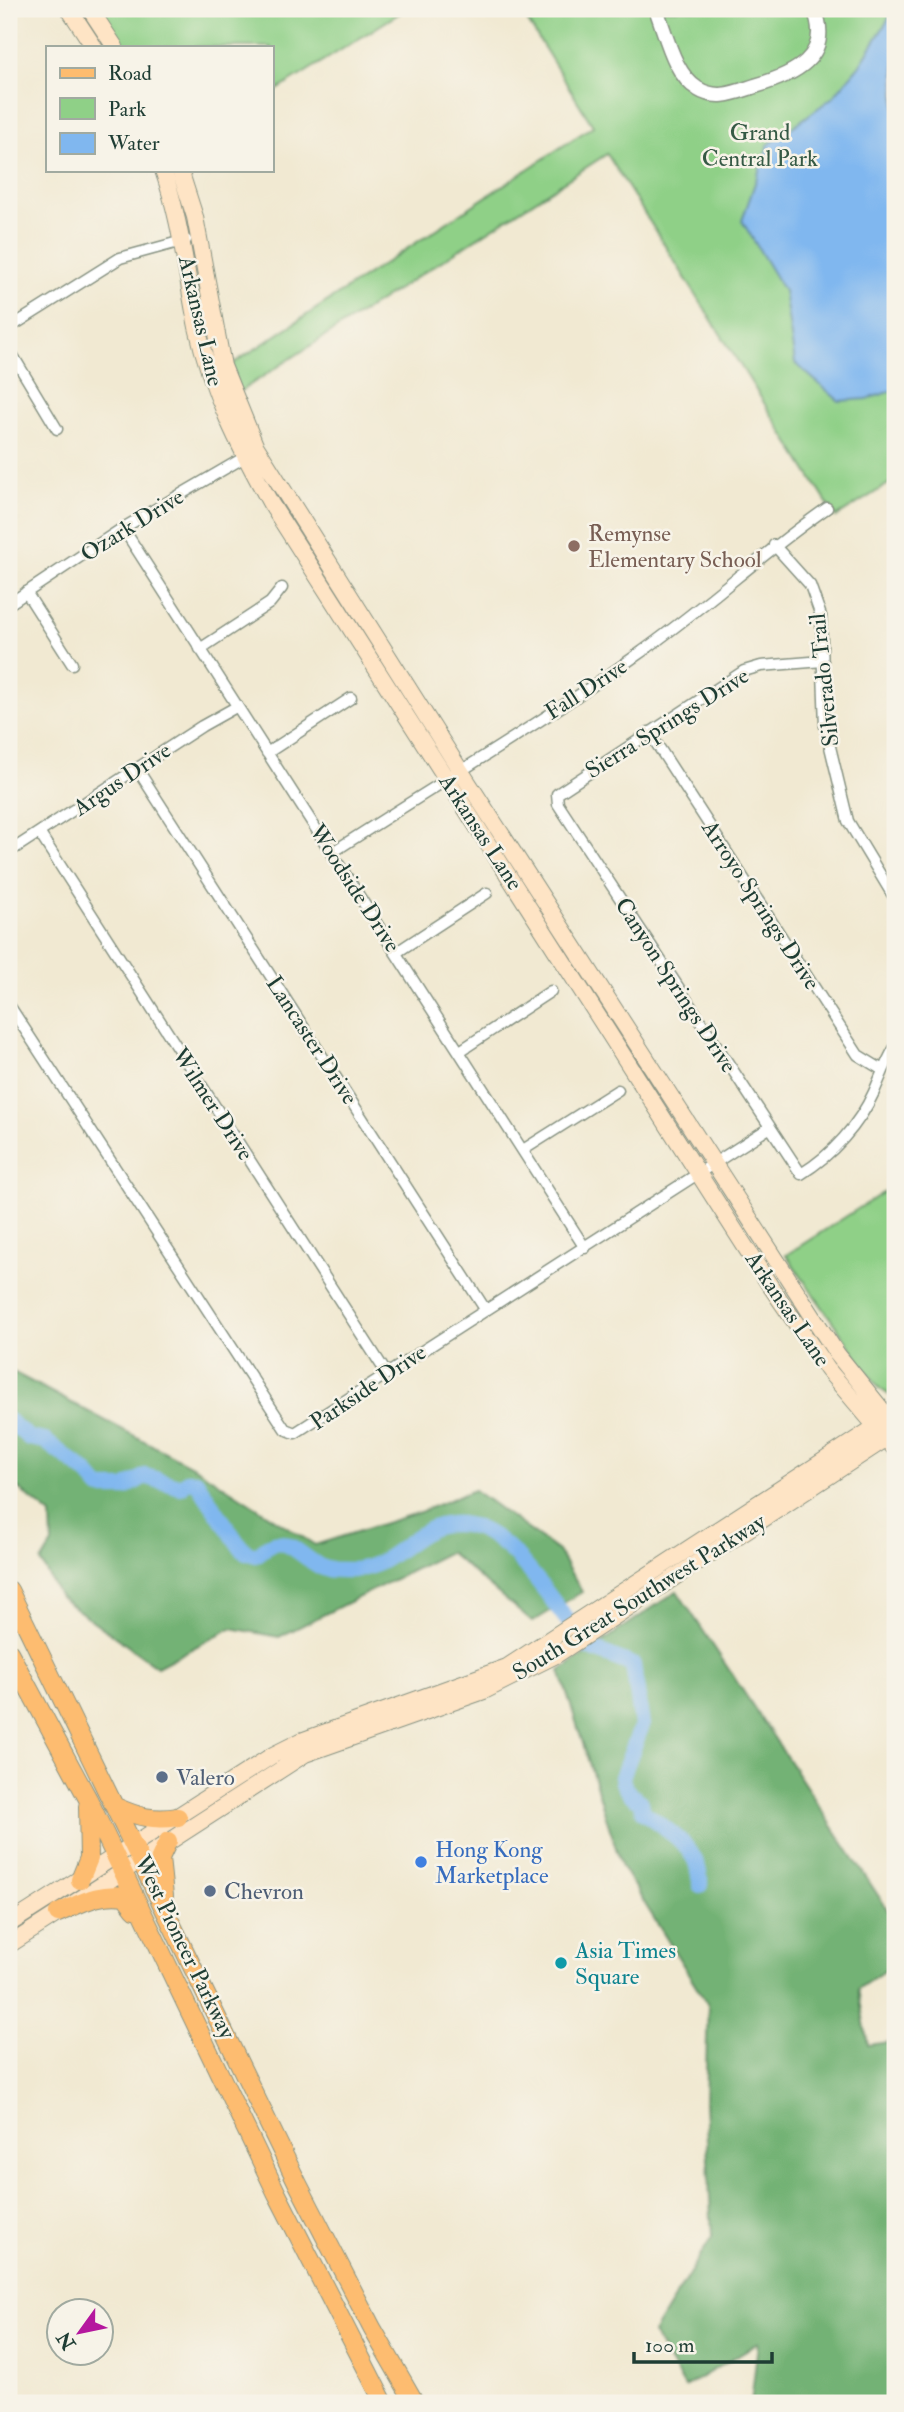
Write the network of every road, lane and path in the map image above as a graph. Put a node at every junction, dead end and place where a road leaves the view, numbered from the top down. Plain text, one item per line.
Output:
1 (69, 9) edge
2 (90, 9) edge
3 (656, 9) edge
4 (814, 9) edge
5 (93, 46) edge
6 (114, 46) edge
7 (164, 172) edge
8 (180, 172) edge
9 (191, 240) junction
10 (9, 328) edge
11 (9, 349) edge
12 (57, 429) dead end
13 (251, 453) junction
14 (827, 508) dead end
15 (123, 528) junction
16 (774, 545) junction
17 (282, 588) dead end
18 (26, 592) junction
19 (9, 604) edge
20 (200, 649) junction
21 (823, 661) junction
22 (72, 664) dead end
23 (351, 698) dead end
24 (236, 707) junction
25 (649, 732) junction
26 (267, 753) junction
27 (138, 770) junction
28 (453, 775) junction
29 (557, 794) joint
30 (40, 834) junction
31 (9, 852) edge
32 (333, 852) junction
33 (487, 893) dead end
34 (895, 899) edge
35 (397, 953) junction
36 (551, 991) dead end
37 (9, 1005) edge
38 (895, 1047) edge
39 (460, 1051) junction
40 (881, 1069) junction
41 (618, 1090) dead end
42 (769, 1128) junction
43 (523, 1150) junction
44 (706, 1169) junction
45 (585, 1248) junction
46 (485, 1309) junction
47 (387, 1374) junction
48 (891, 1429) edge
49 (9, 1590) edge
50 (9, 1652) edge
51 (88, 1799) junction
52 (116, 1807) junction
53 (178, 1817) junction
54 (168, 1841) junction
55 (138, 1852) junction
56 (118, 1864) junction
57 (80, 1880) junction
58 (58, 1913) junction
59 (167, 1913) junction
60 (145, 1920) junction
61 (9, 1924) edge
62 (9, 1945) edge
63 (299, 2184) junction
64 (277, 2194) junction
65 (384, 2403) edge
66 (415, 2403) edge

1 - 5 main road
2 - 6 main road
3 - 4 street
7 - 9 main road, Arkansas Lane
8 - 9 main road, Arkansas Lane
9 - 10 street
9 - 13 main road, Arkansas Lane
11 - 12 street
13 - 15 street, Ozark Drive
13 - 28 main road, Arkansas Lane
14 - 16 street, Fall Drive
15 - 18 street, Ozark Drive
15 - 20 street, Woodside Drive
16 - 21 street, Silverado Trail
16 - 28 street, Fall Drive
17 - 20 street
18 - 19 street, Ozark Drive
18 - 22 street
20 - 24 street, Woodside Drive
21 - 25 street, Sierra Springs Drive
21 - 34 street, Silverado Trail
23 - 26 street
24 - 26 street, Woodside Drive
24 - 27 street, Argus Drive
25 - 29 street, Sierra Springs Drive
25 - 40 street, Arroyo Springs Drive
26 - 32 street, Woodside Drive
27 - 30 street, Argus Drive
27 - 46 street, Lancaster Drive
28 - 32 street, Fall Drive
28 - 44 main road, Arkansas Lane
29 - 42 street, Canyon Springs Drive
30 - 31 street, Argus Drive
30 - 47 street, Wilmer Drive
32 - 35 street, Woodside Drive
33 - 35 street
35 - 39 street, Woodside Drive
36 - 39 street
37 - 47 street, Parkside Drive
38 - 40 street
39 - 43 street, Woodside Drive
40 - 42 street, Canyon Springs Drive
41 - 43 street
42 - 44 street, Parkside Drive
43 - 45 street, Woodside Drive
44 - 45 street, Parkside Drive
44 - 48 main road, Arkansas Lane
45 - 46 street, Parkside Drive
46 - 47 street, Parkside Drive
48 - 53 main road, South Great Southwest Parkway
48 - 54 main road, South Great Southwest Parkway
49 - 52 main road, West Pioneer Parkway
50 - 51 main road, West Pioneer Parkway
51 - 56 main road, West Pioneer Parkway
51 - 57 main road
52 - 53 main road
52 - 55 main road, West Pioneer Parkway
53 - 55 main road, South Great Southwest Parkway
54 - 55 main road, South Great Southwest Parkway
54 - 59 main road
55 - 56 main road, South Great Southwest Parkway
55 - 59 main road, West Pioneer Parkway
56 - 57 main road, South Great Southwest Parkway
56 - 58 main road, South Great Southwest Parkway
56 - 60 main road, West Pioneer Parkway
57 - 61 main road, South Great Southwest Parkway
58 - 60 main road
58 - 62 main road, South Great Southwest Parkway
59 - 63 main road, West Pioneer Parkway
60 - 64 main road, West Pioneer Parkway
63 - 64 main road
63 - 66 main road, West Pioneer Parkway
64 - 65 main road, West Pioneer Parkway

